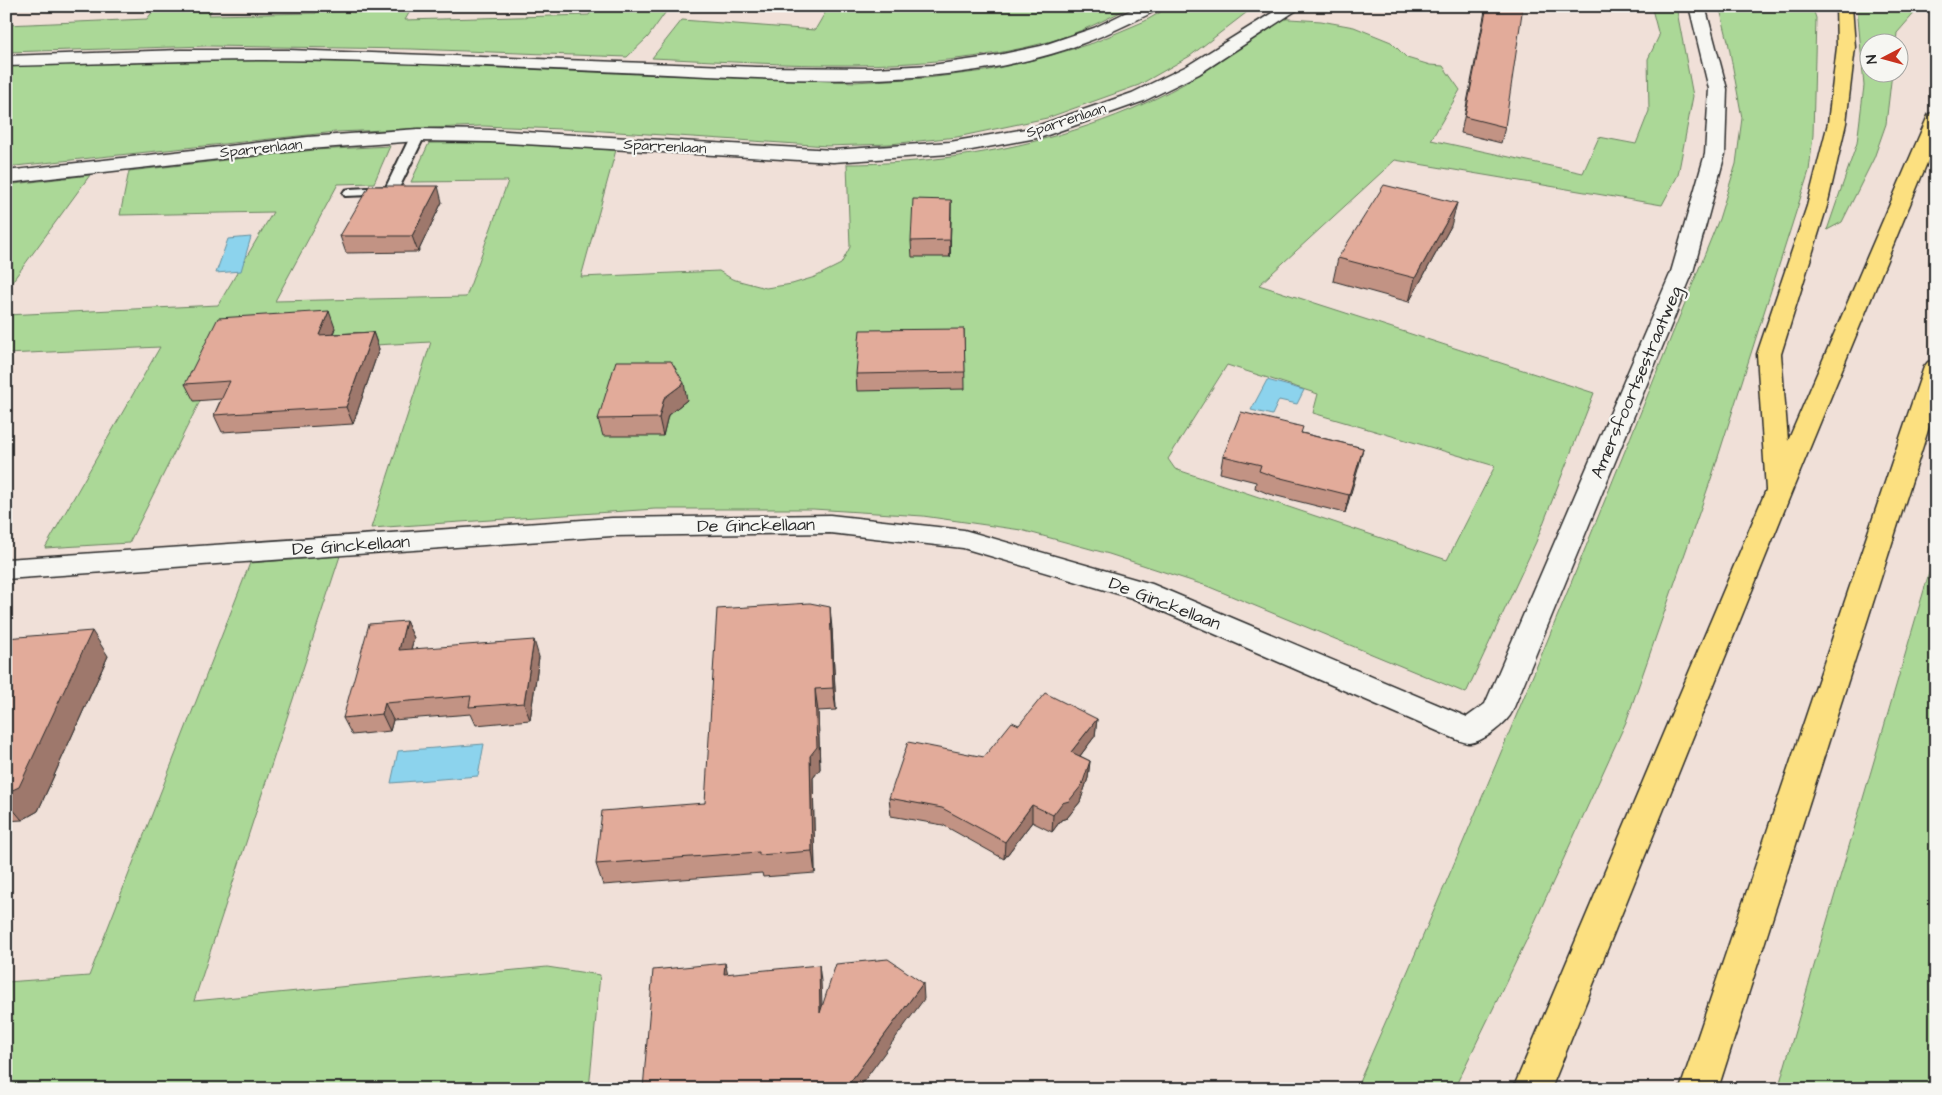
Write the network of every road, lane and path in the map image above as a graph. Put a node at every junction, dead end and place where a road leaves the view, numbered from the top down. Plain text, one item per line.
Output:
1 (1154, 6) edge
2 (1294, 6) edge
3 (1697, 6) edge
4 (1844, 6) edge
5 (6, 61) edge
6 (1936, 118) edge
7 (418, 135) junction
8 (6, 177) edge
9 (350, 193) dead end
10 (1936, 367) edge
11 (1779, 491) junction
12 (6, 569) edge
13 (1469, 731) joint
14 (1532, 1089) edge
15 (1699, 1089) edge

1 - 5 street
2 - 7 street, Sparrenlaan
3 - 13 street, Amersfoortsestraatweg
4 - 11 highway
6 - 11 highway
7 - 8 street, Sparrenlaan
7 - 9 lane
10 - 15 highway
11 - 14 highway
12 - 13 street, De Ginckellaan

